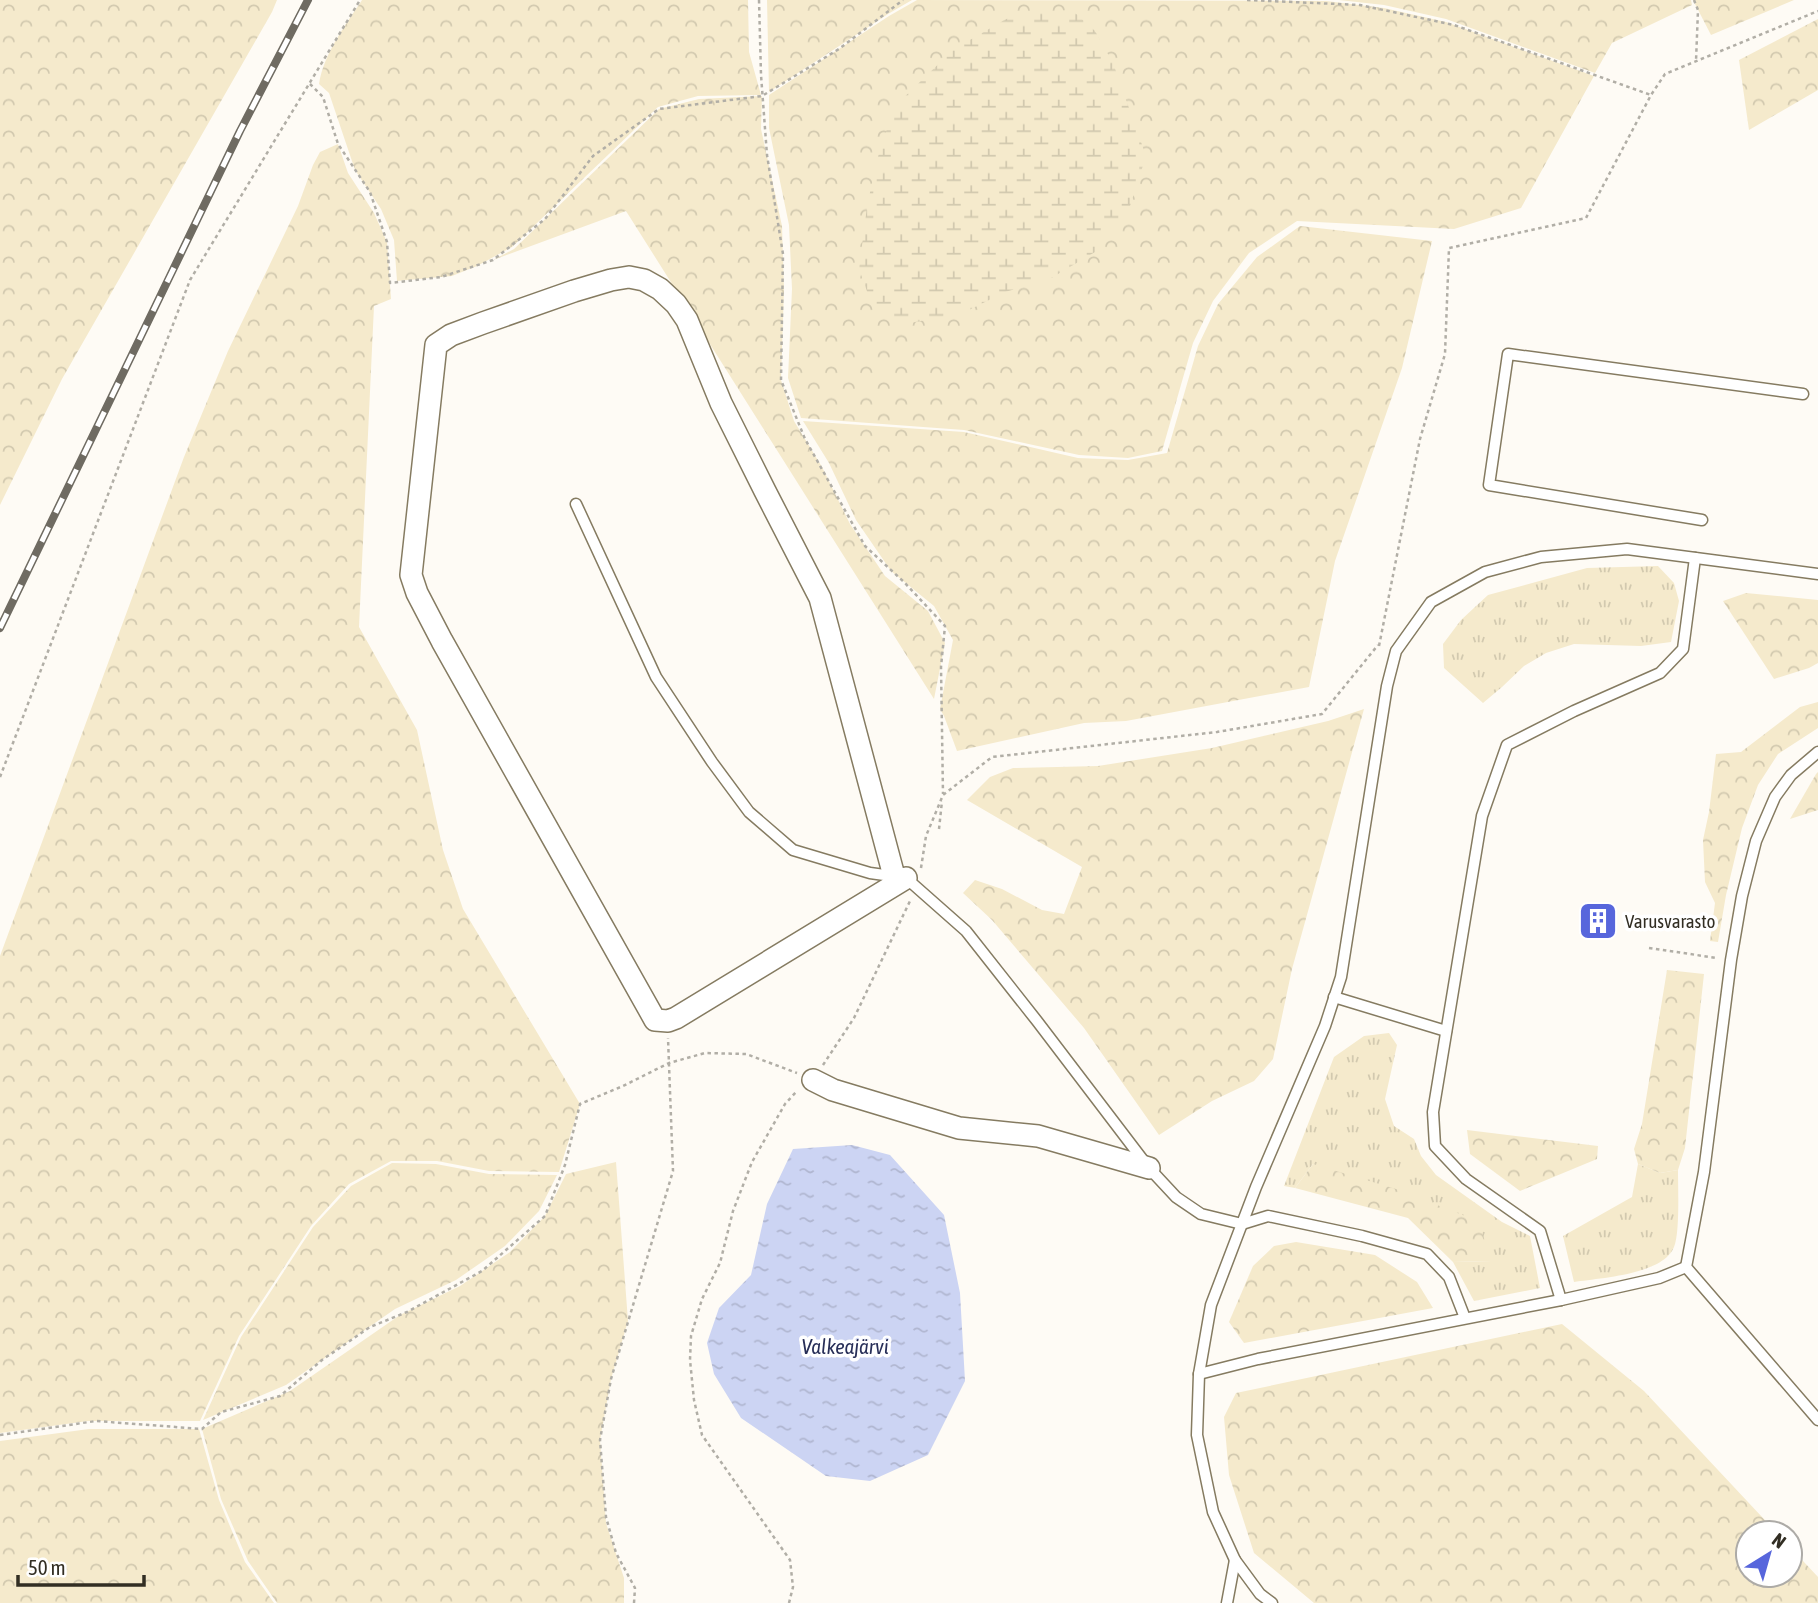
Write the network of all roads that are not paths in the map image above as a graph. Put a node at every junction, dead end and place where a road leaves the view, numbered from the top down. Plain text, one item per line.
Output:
1 (1803, 394) dead end
2 (576, 504) dead end
3 (1702, 520) dead end
4 (1695, 558) junction
5 (1818, 574) edge
6 (1818, 752) edge
7 (906, 881) junction
8 (1334, 997) junction
9 (1446, 1031) junction
10 (813, 1080) road end
11 (1149, 1168) junction
12 (1242, 1224) junction
13 (1686, 1267) junction
14 (1561, 1300) junction
15 (1465, 1318) junction
16 (1199, 1374) junction
17 (1818, 1420) edge
18 (1236, 1560) junction
19 (1227, 1603) edge
20 (1272, 1603) edge

1 - 3 lane
2 - 7 lane
4 - 5 lane
4 - 8 lane
4 - 9 lane
6 - 13 lane
7 - 7 street
7 - 11 lane
8 - 9 lane
8 - 12 lane
9 - 14 lane
10 - 11 street
11 - 12 lane
12 - 15 lane
12 - 16 lane
13 - 14 lane
13 - 17 lane
14 - 15 lane
15 - 16 lane
16 - 18 lane
18 - 19 lane
18 - 20 lane

